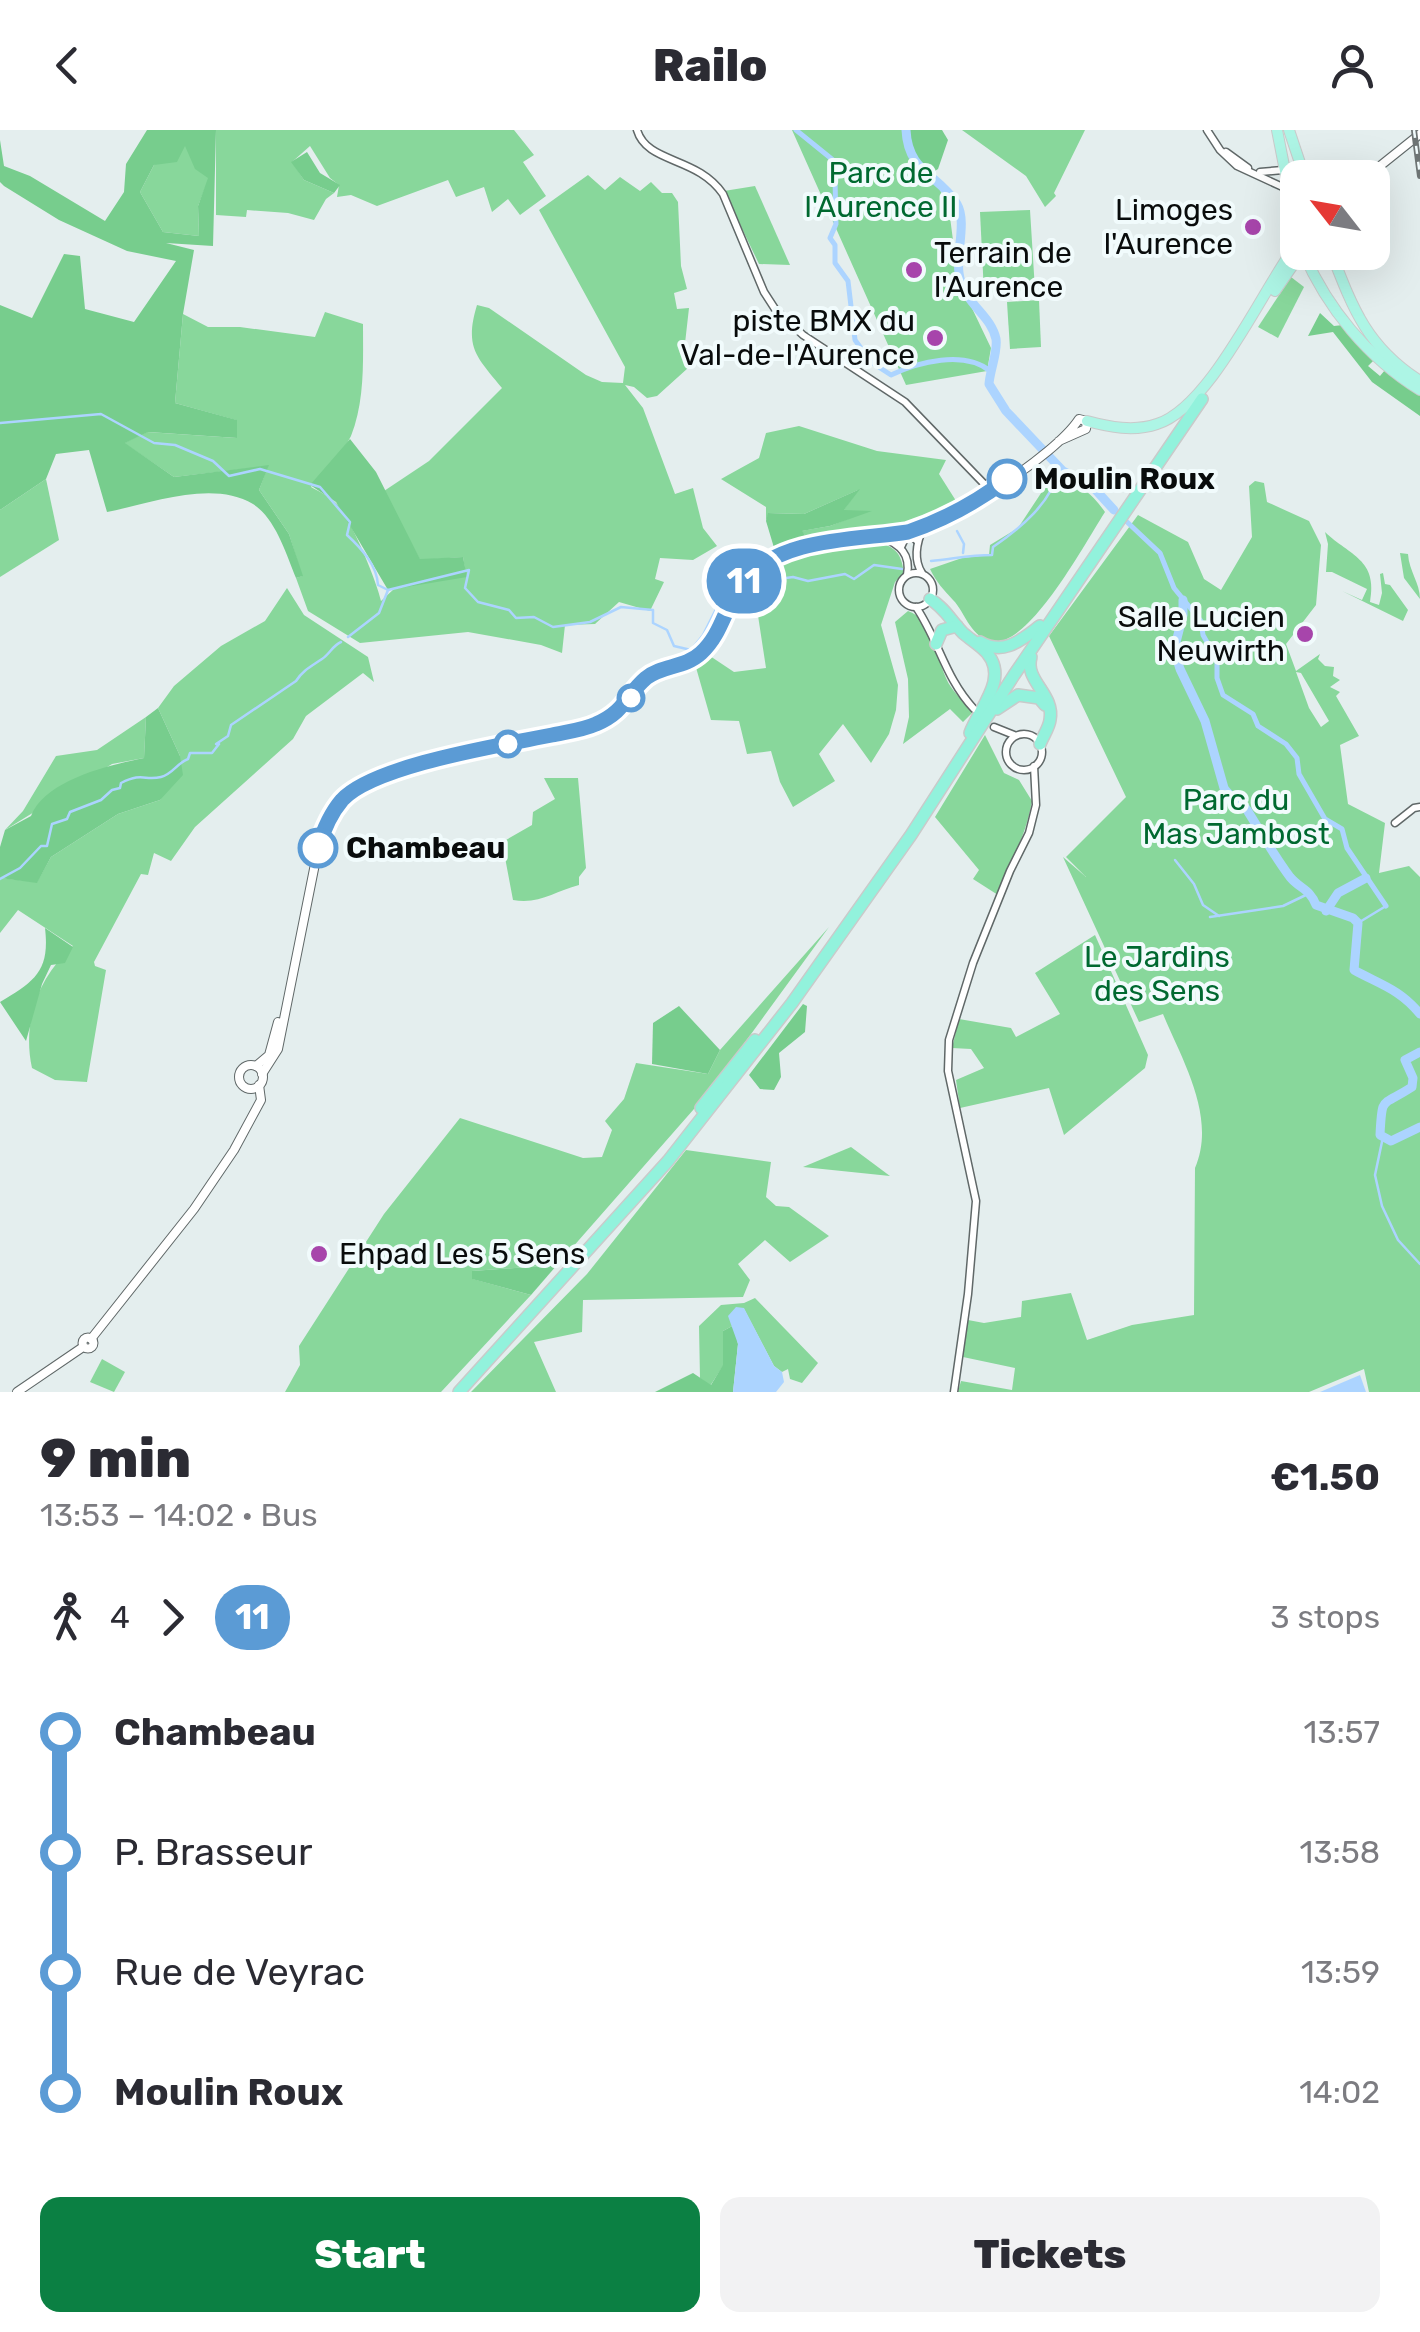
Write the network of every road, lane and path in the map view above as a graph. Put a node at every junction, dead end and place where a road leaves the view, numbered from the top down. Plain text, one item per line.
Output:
1 (637, 130) edge
2 (1206, 130) edge
3 (1277, 130) edge
4 (1289, 130) edge
5 (1420, 134) edge
6 (1217, 145) junction
7 (1299, 160) edge
8 (1388, 160) edge
9 (1278, 167) junction
10 (1280, 170) edge
11 (1280, 183) edge
12 (1280, 268) edge
13 (1290, 270) edge
14 (1312, 270) edge
15 (1339, 272) joint
16 (1320, 287) junction
17 (1347, 292) junction
18 (1330, 303) junction
19 (1420, 381) edge
20 (1420, 390) edge
21 (1198, 400) junction
22 (1082, 425) joint
23 (991, 492) junction
24 (924, 526) junction
25 (908, 532) junction
26 (881, 536) junction
27 (917, 542) junction
28 (901, 547) junction
29 (923, 574) junction
30 (907, 575) junction
31 (930, 598) junction
32 (916, 607) junction
33 (928, 625) junction
34 (957, 626) junction
35 (1043, 627) junction
36 (936, 644) junction
37 (974, 709) dead end
38 (987, 718) junction
39 (970, 733) junction
40 (1015, 736) junction
41 (1036, 740) junction
42 (1007, 745) junction
43 (1034, 766) junction
44 (1020, 769) junction
45 (1034, 790) junction
46 (1420, 807) edge
47 (1395, 822) dead end
48 (259, 1070) junction
49 (254, 1087) junction
50 (17, 1392) edge
51 (450, 1392) edge
52 (459, 1392) edge
53 (954, 1392) edge

1 - 23 street
2 - 6 street
3 - 9 main road
4 - 7 main road
5 - 8 main road
6 - 9 street
6 - 11 street
9 - 10 main road
12 - 21 main road
13 - 21 main road
14 - 16 main road
15 - 16 main road
15 - 17 main road
16 - 18 main road
17 - 18 main road
17 - 19 main road
18 - 20 main road
21 - 22 main road
21 - 35 highway
22 - 23 main road
23 - 24 main road
24 - 25 main road
24 - 27 street
25 - 26 main road
25 - 27 street
25 - 28 street
26 - 28 street
26 - 48 main road
27 - 29 street
28 - 30 street
29 - 30 street
29 - 31 street
30 - 32 street
31 - 32 street
31 - 33 street
31 - 34 highway
31 - 35 highway
32 - 33 street
33 - 36 street
34 - 36 highway
34 - 39 highway
35 - 38 highway
35 - 39 highway
35 - 41 highway
36 - 37 street
38 - 41 highway
38 - 52 highway
39 - 51 highway
40 - 41 street
40 - 42 street
40 - 42 street
41 - 43 street
42 - 44 street
43 - 44 street
43 - 45 street
44 - 45 street
45 - 53 street
46 - 47 street
48 - 49 main road
48 - 49 main road
49 - 50 main road

